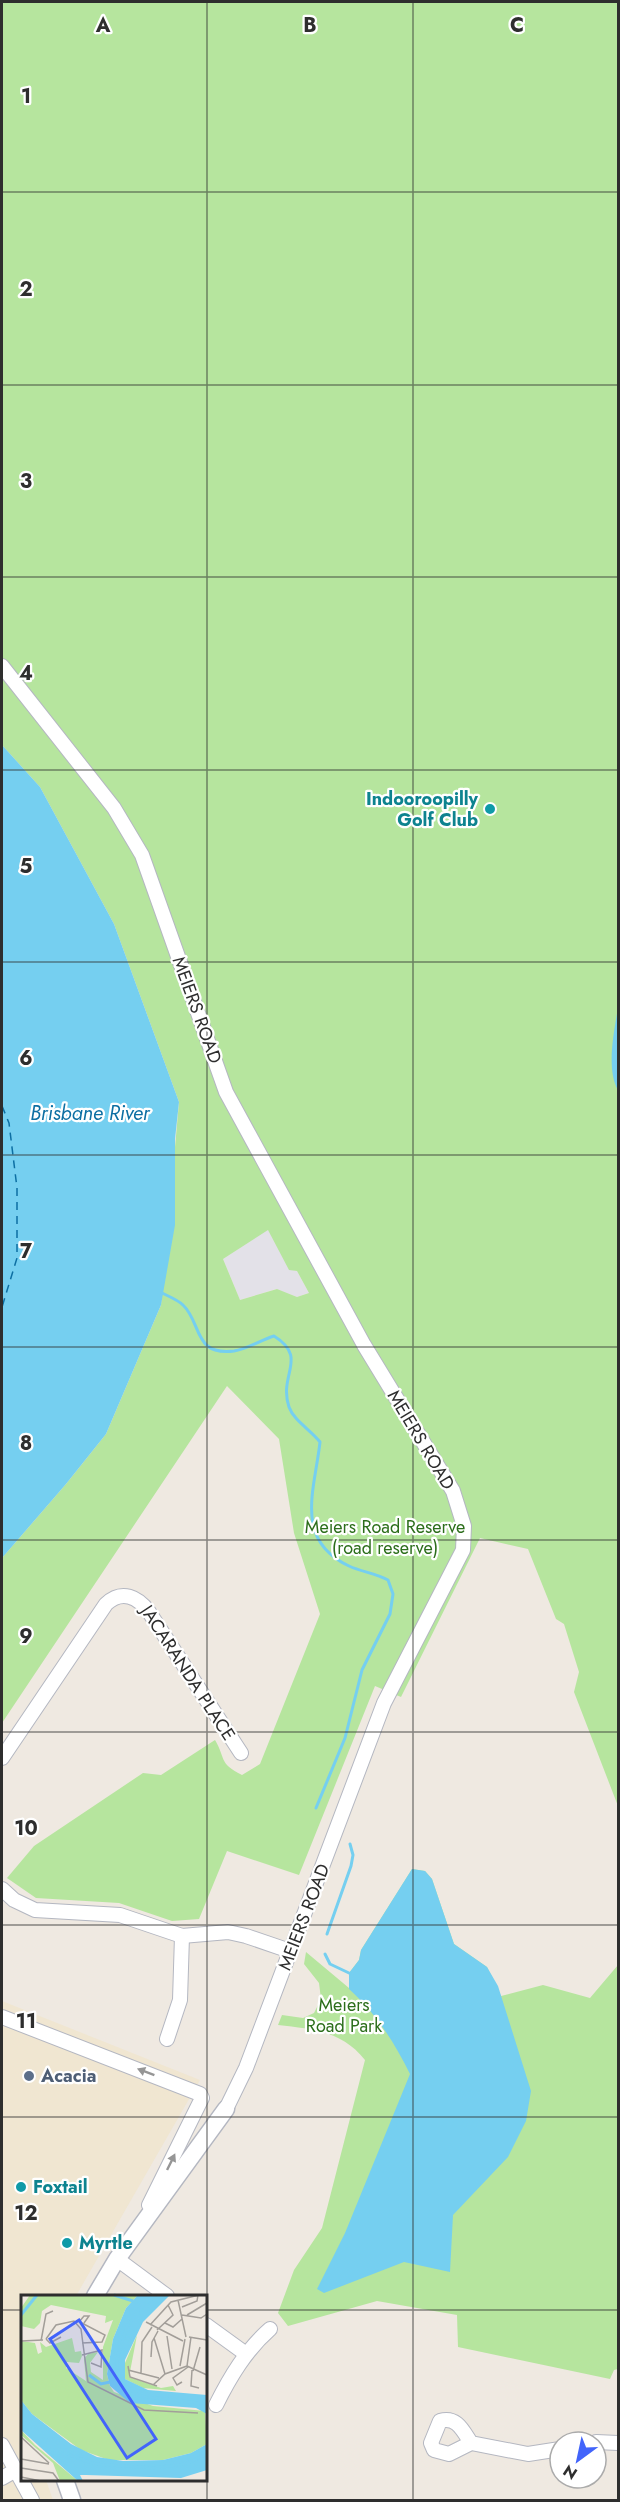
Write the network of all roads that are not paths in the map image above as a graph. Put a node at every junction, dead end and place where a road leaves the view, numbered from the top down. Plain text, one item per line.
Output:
1 (2, 666) edge
2 (241, 1753) dead end
3 (2, 1758) edge
4 (2, 1889) edge
5 (182, 1936) junction
6 (290, 1952) junction
7 (2, 2017) edge
8 (167, 2039) dead end
9 (226, 2109) joint
10 (136, 2233) junction
11 (117, 2259) junction
12 (96, 2295) edge
13 (166, 2295) edge
14 (207, 2326) edge
15 (270, 2329) dead end
16 (246, 2354) junction
17 (216, 2405) dead end
18 (471, 2442) dead end
19 (2, 2445) edge
20 (548, 2451) edge
21 (16, 2470) junction
22 (2, 2478) edge
23 (21, 2479) edge
24 (22, 2481) edge
25 (65, 2481) edge
26 (32, 2500) edge
27 (72, 2500) edge

1 - 6 street, MEIERS ROAD
2 - 3 street, JACARANDA PLACE
4 - 5 street
5 - 6 street
5 - 8 street
6 - 9 street, MEIERS ROAD
10 -> 7 street
9 - 10 street, MEIERS ROAD
10 - 11 street, MEIERS ROAD
11 - 12 street, MEIERS ROAD
11 - 13 street
14 - 16 street
15 - 16 street
16 - 17 street
18 - 20 street
19 - 21 street
21 - 22 street
21 - 23 street
24 - 26 street
25 - 27 street

